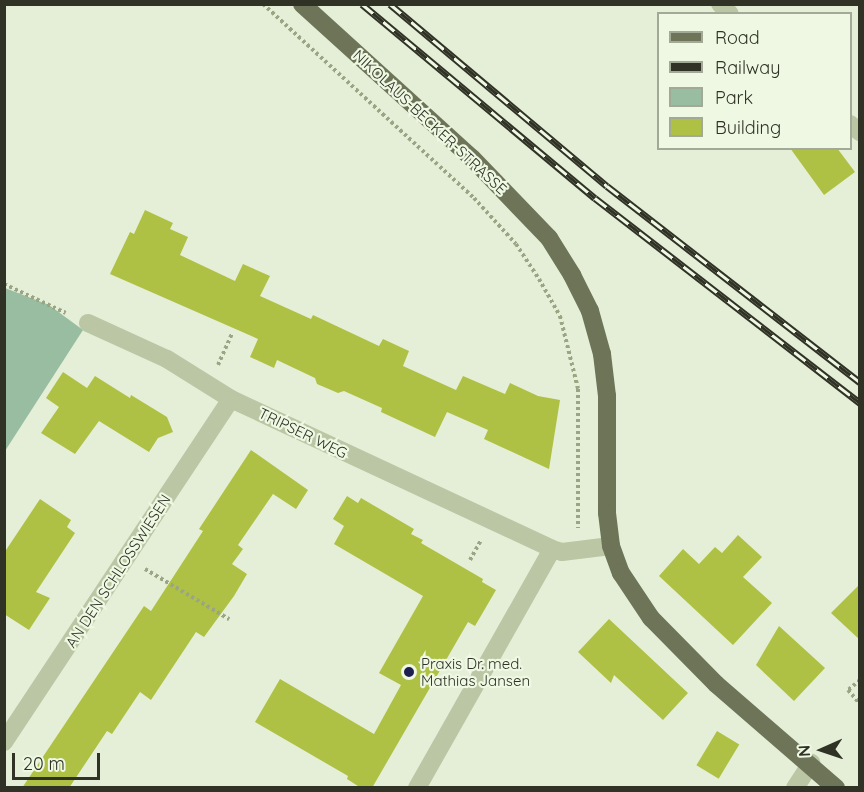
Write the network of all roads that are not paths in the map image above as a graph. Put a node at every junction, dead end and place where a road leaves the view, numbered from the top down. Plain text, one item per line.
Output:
1 (302, 4) edge
2 (88, 324) road end
3 (231, 399) junction
4 (611, 546) junction
5 (552, 549) junction
6 (4, 742) edge
7 (811, 763) junction
8 (417, 788) edge
9 (795, 788) edge
10 (836, 788) edge

1 - 4 main road, NIKOLAUS-BECKER-STRASSE
2 - 3 street, TRIPSER WEG
3 - 5 street, TRIPSER WEG
3 - 6 street, AN DEN SCHLOSSWIESEN
4 - 5 street, TRIPSER WEG
4 - 7 main road, NIKOLAUS-BECKER-STRASSE
5 - 8 street
7 - 9 street
7 - 10 main road, NIKOLAUS-BECKER-STRASSE

